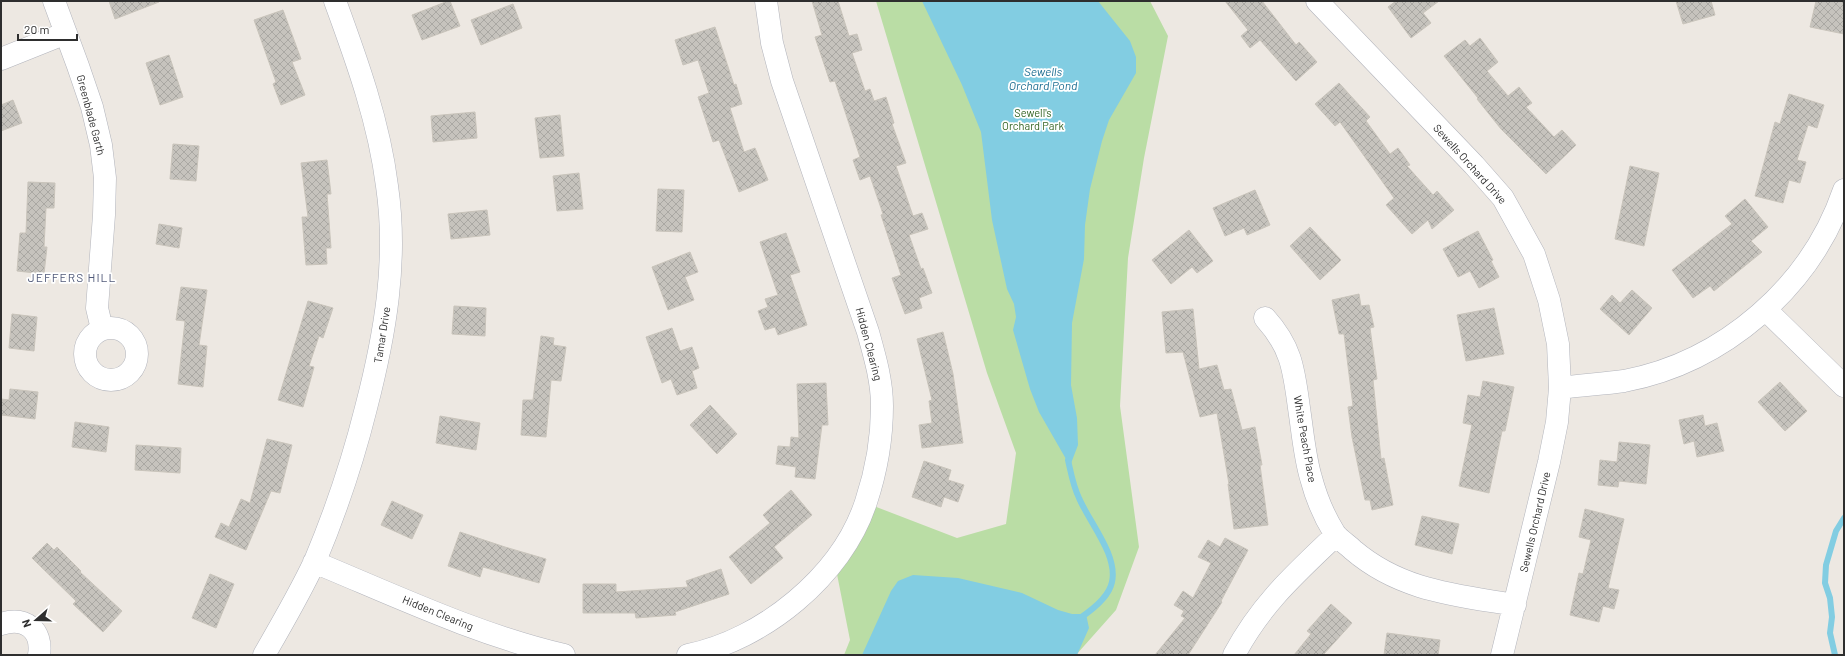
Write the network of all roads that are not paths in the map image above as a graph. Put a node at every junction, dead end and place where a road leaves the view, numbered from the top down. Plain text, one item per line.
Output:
1 (54, 1) edge
2 (336, 1) edge
3 (766, 1) edge
4 (1317, 1) edge
5 (66, 33) junction
6 (1, 59) edge
7 (1844, 190) edge
8 (1766, 310) junction
9 (1265, 318) dead end
10 (102, 329) dead end
11 (1844, 386) edge
12 (1560, 388) junction
13 (1336, 535) junction
14 (314, 562) junction
15 (1515, 605) junction
16 (1, 624) edge
17 (40, 655) edge
18 (264, 655) edge
19 (564, 655) edge
20 (688, 655) edge
21 (1234, 655) edge
22 (1502, 655) edge

1 - 5 street, Greenblade Garth
2 - 14 street, Tamar Drive
3 - 20 street, Hidden Clearing
4 - 12 street, Sewells Orchard Drive
5 - 6 street
5 - 10 street, Greenblade Garth
7 - 8 street
8 - 11 street
8 - 12 street
9 - 13 street, White Peach Place
12 - 15 street, Sewells Orchard Drive
13 - 15 street, White Peach Place
13 - 21 street
14 - 18 street, Tamar Drive
14 - 19 street, Hidden Clearing
15 - 22 street, Sewells Orchard Drive
16 - 17 street

